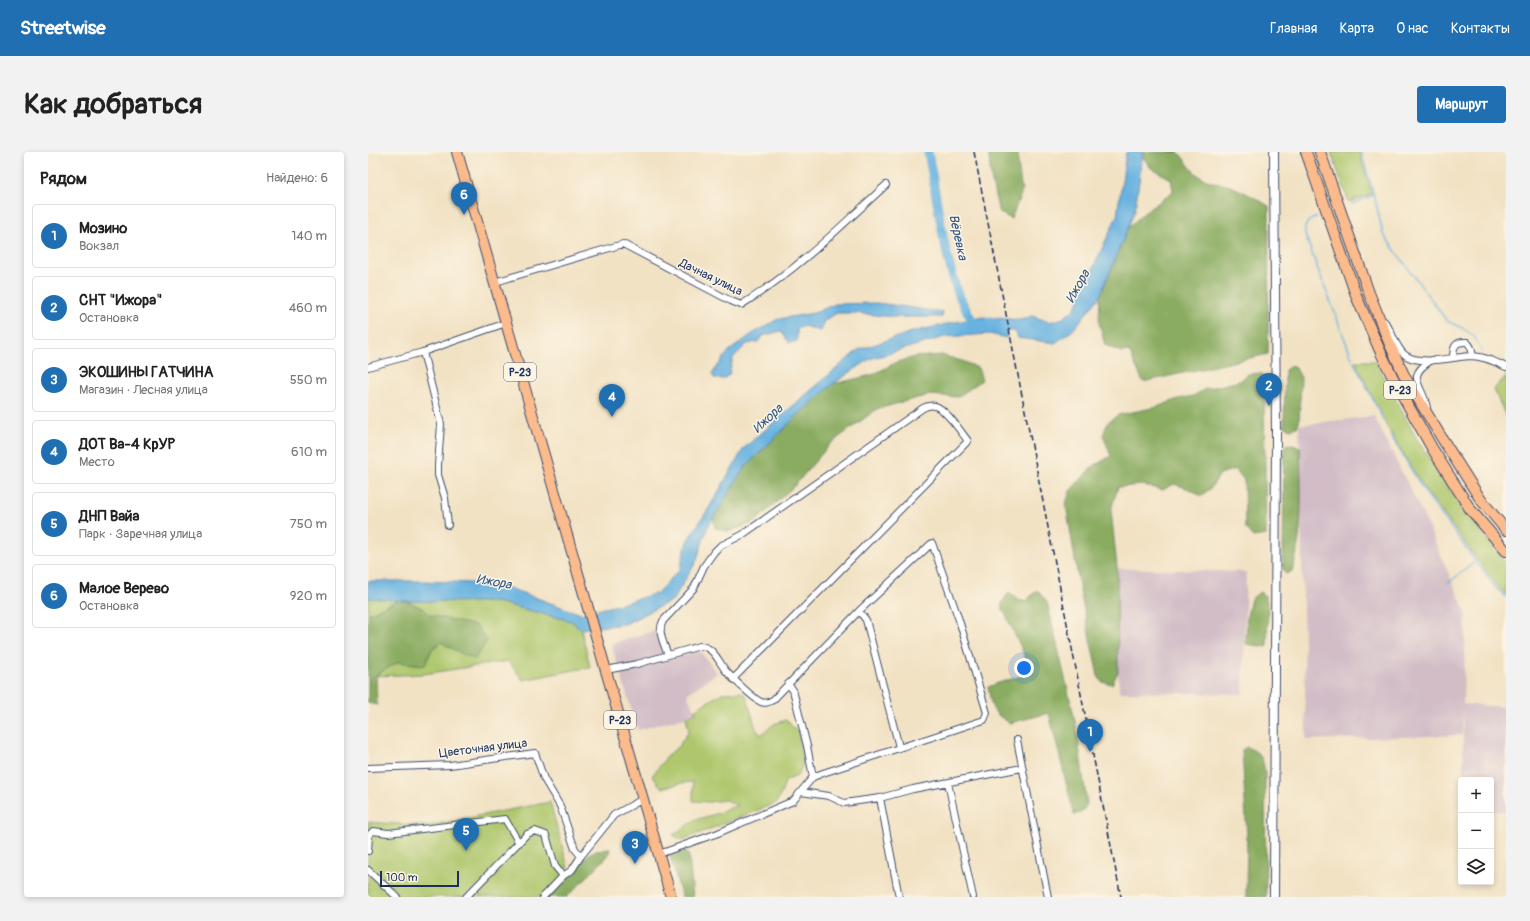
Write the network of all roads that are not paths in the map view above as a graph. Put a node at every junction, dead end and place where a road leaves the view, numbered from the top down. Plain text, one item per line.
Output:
1 (457, 152) edge
2 (1274, 152) edge
3 (1306, 152) edge
4 (1320, 152) edge
5 (886, 185) dead end
6 (495, 282) junction
7 (1378, 316) junction
8 (506, 323) junction
9 (423, 352) junction
10 (1472, 356) junction
11 (1453, 358) junction
12 (1432, 360) junction
13 (368, 367) edge
14 (1506, 367) edge
15 (1428, 417) junction
16 (448, 525) dead end
17 (1506, 530) edge
18 (1506, 551) edge
19 (859, 611) junction
20 (668, 655) junction
21 (606, 670) junction
22 (734, 679) junction
23 (788, 684) junction
24 (1016, 740) dead end
25 (899, 747) junction
26 (368, 768) edge
27 (1022, 768) junction
28 (814, 777) junction
29 (948, 783) junction
30 (801, 792) junction
31 (880, 798) junction
32 (643, 799) junction
33 (519, 843) junction
34 (368, 850) edge
35 (659, 854) junction
36 (580, 856) junction
37 (368, 870) edge
38 (563, 876) junction
39 (397, 897) edge
40 (466, 897) edge
41 (543, 897) edge
42 (671, 897) edge
43 (899, 897) edge
44 (973, 897) edge
45 (1048, 897) edge
46 (1274, 897) edge

1 - 6 main road, Р-23
2 - 46 street
3 - 18 main road, Р-23
4 - 7 main road, Р-23
5 - 6 street, Дачная улица
6 - 8 main road, Р-23
7 - 12 street
7 - 15 main road, Р-23
8 - 9 street
8 - 21 main road, Р-23
9 - 13 street
9 - 16 street
10 - 11 street
10 - 11 street
10 - 14 street
11 - 12 street
12 - 15 street
15 - 17 main road, Р-23
19 - 23 street
19 - 25 street
19 - 25 street
20 - 21 street
20 - 22 street
20 - 22 street
21 - 32 main road, Р-23
22 - 23 street
23 - 28 street
24 - 27 street
25 - 28 street
26 - 36 street, Цветочная улица
27 - 29 street
27 - 45 street
28 - 30 street
29 - 31 street
29 - 44 street
30 - 31 street
30 - 35 street
31 - 43 street
32 - 35 main road, Р-23
32 - 36 street
33 - 34 street
33 - 38 street
33 - 40 street
35 - 42 main road, Р-23
36 - 38 street
37 - 39 street
38 - 41 street

